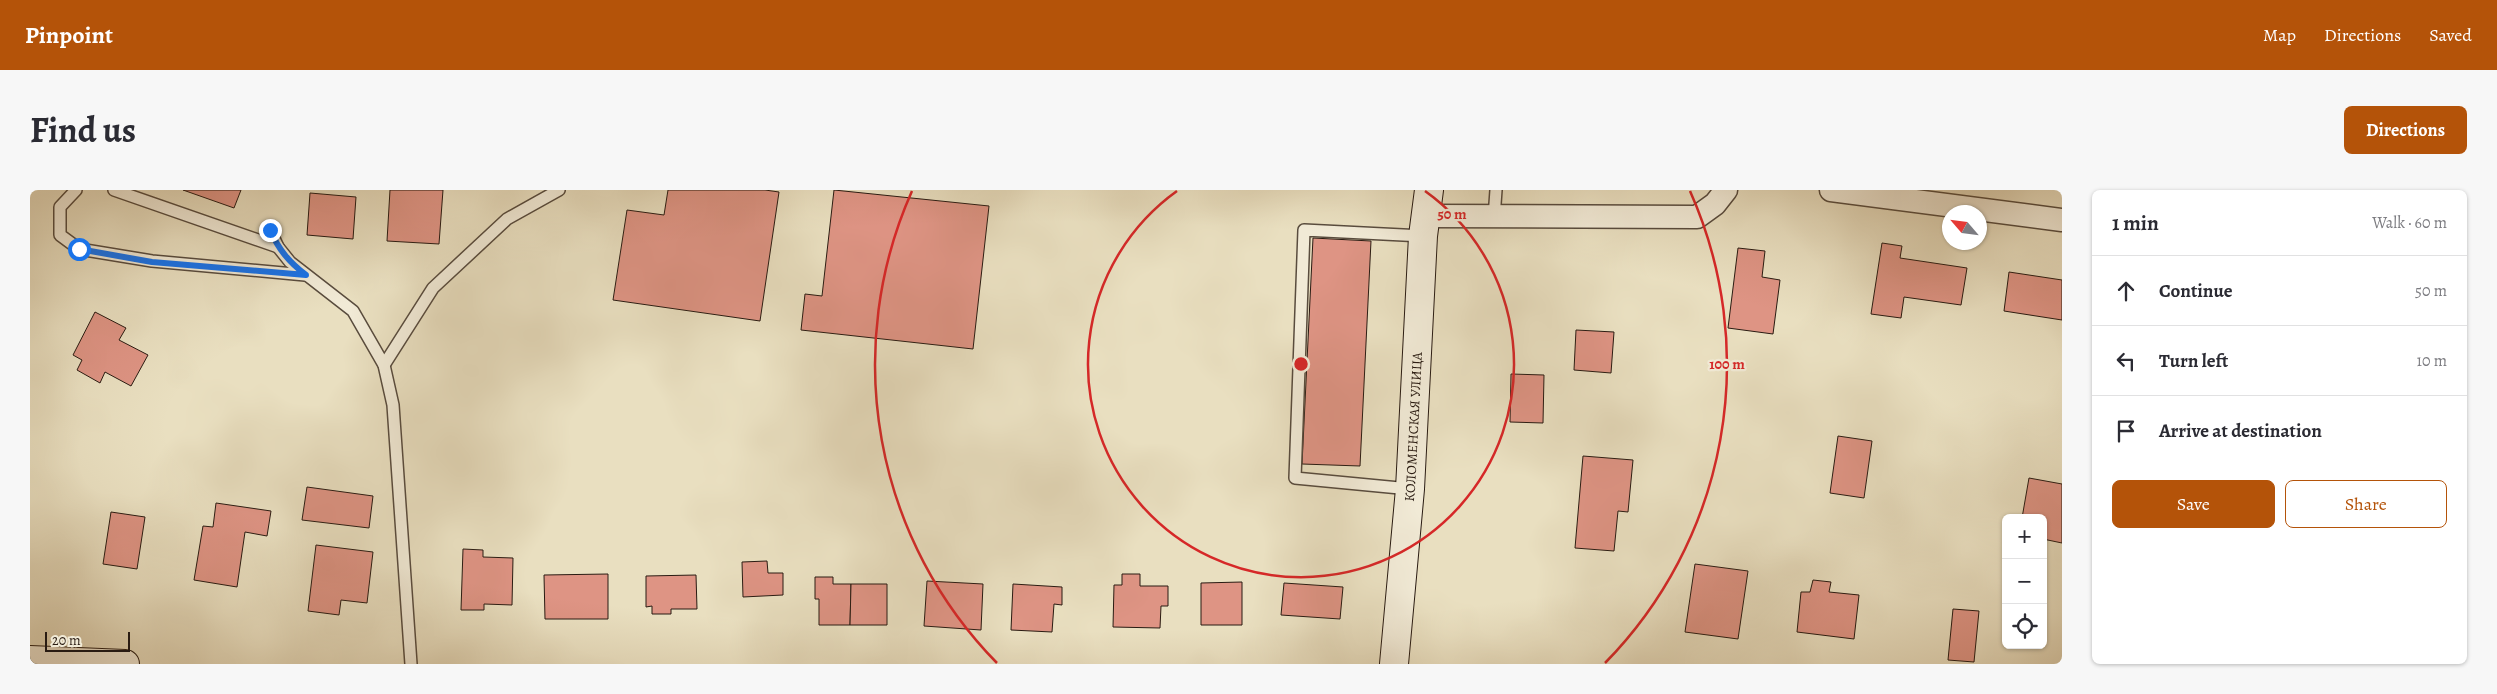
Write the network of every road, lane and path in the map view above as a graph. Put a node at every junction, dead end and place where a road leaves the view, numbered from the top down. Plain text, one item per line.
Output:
1 (76, 190) edge
2 (114, 190) edge
3 (559, 190) edge
4 (1496, 190) edge
5 (1726, 190) edge
6 (1832, 190) edge
7 (1426, 214) edge
8 (1494, 218) junction
9 (2062, 220) edge
10 (270, 230) dead end
11 (278, 247) junction
12 (306, 275) junction
13 (384, 365) junction
14 (1410, 489) junction
15 (30, 660) edge
16 (125, 664) edge
17 (411, 664) edge
18 (1394, 664) edge

1 - 12 lane
2 - 11 lane
3 - 13 lane
4 - 8 lane
5 - 8 street
6 - 9 street
7 - 8 street
7 - 14 street, КОЛОМЕНСКАЯ УЛИЦА
7 - 14 lane
10 - 11 lane
11 - 12 lane
12 - 13 lane
13 - 17 lane
14 - 18 street, КОЛОМЕНСКАЯ УЛИЦА
15 - 16 street

